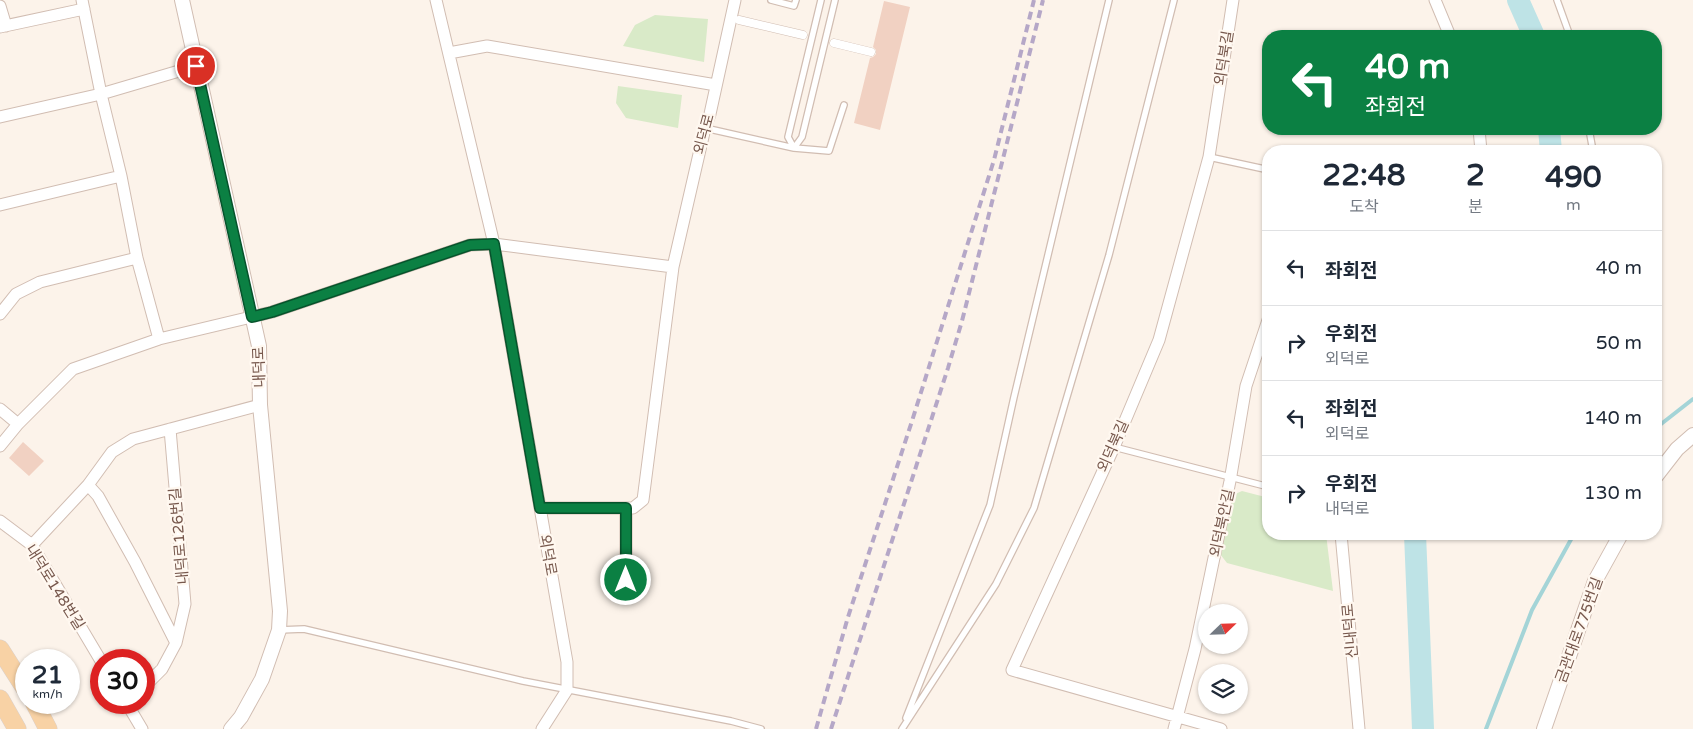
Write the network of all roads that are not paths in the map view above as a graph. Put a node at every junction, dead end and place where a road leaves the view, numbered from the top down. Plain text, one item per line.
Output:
1 (182, 0) edge
2 (436, 0) edge
3 (735, 0) edge
4 (771, 0) edge
5 (796, 0) edge
6 (821, 0) edge
7 (835, 0) edge
8 (1109, 0) edge
9 (1174, 0) edge
10 (1233, 0) edge
11 (1435, 0) edge
12 (1557, 0) edge
13 (83, 5) edge
14 (0, 6) edge
15 (739, 20) dead end
16 (3, 27) edge
17 (1448, 30) edge
18 (1568, 30) edge
19 (803, 35) dead end
20 (834, 43) dead end
21 (449, 52) junction
22 (872, 52) dead end
23 (196, 66) junction
24 (716, 85) junction
25 (101, 94) junction
26 (844, 105) dead end
27 (0, 117) edge
28 (705, 128) junction
29 (794, 148) junction
30 (1209, 158) junction
31 (1262, 169) edge
32 (121, 176) junction
33 (0, 205) edge
34 (494, 244) junction
35 (137, 258) junction
36 (673, 267) junction
37 (0, 314) edge
38 (252, 317) junction
39 (1262, 338) edge
40 (159, 339) junction
41 (260, 405) junction
42 (0, 409) edge
43 (18, 424) junction
44 (170, 429) junction
45 (1693, 435) edge
46 (0, 446) edge
47 (1114, 447) junction
48 (1662, 468) edge
49 (1231, 477) junction
50 (88, 485) junction
51 (1262, 485) edge
52 (540, 508) junction
53 (626, 508) junction
54 (0, 521) edge
55 (1342, 540) edge
56 (1617, 540) edge
57 (32, 545) junction
58 (626, 596) dead end
59 (279, 630) junction
60 (176, 643) junction
61 (0, 649) edge
62 (94, 649) edge
63 (15, 673) edge
64 (155, 676) edge
65 (567, 690) junction
66 (0, 699) edge
67 (40, 714) edge
68 (133, 714) edge
69 (1175, 723) edge
70 (17, 729) edge
71 (48, 729) edge
72 (142, 729) edge
73 (232, 729) edge
74 (542, 729) edge
75 (761, 729) edge
76 (902, 729) edge
77 (1222, 729) edge
78 (1360, 729) edge
79 (1544, 729) edge

1 - 23 street, 내덕로
2 - 21 street, 외덕로
3 - 24 street, 외덕로
4 - 5 lane
6 - 29 lane
7 - 29 lane
8 - 76 lane
9 - 76 lane
10 - 30 street, 외덕북길
11 - 17 street
12 - 18 lane
13 - 16 street
13 - 25 street
14 - 16 street
15 - 19 street
20 - 22 street
21 - 24 street
21 - 34 street, 외덕로
23 - 25 street
23 - 38 street, 내덕로
24 - 28 street, 외덕로
25 - 27 street
25 - 32 street
26 - 29 lane
28 - 29 lane
28 - 36 street, 외덕로
30 - 31 lane
30 - 47 street, 외덕북길
32 - 33 street
32 - 35 street
34 - 36 street
34 - 38 street
34 - 52 street, 외덕로
35 - 37 street
35 - 40 street
36 - 53 street, 외덕로
38 - 40 street
38 - 41 street, 내덕로
39 - 49 street, 외덕북안길
40 - 43 street
41 - 44 street
41 - 59 street, 내덕로
42 - 43 street
43 - 46 street
44 - 50 street
44 - 60 street, 내덕로126번길
45 - 48 street
47 - 49 lane
47 - 69 street, 외덕북길
49 - 51 lane
49 - 69 street, 외덕북안길
50 - 57 street
50 - 60 street
52 - 53 street
52 - 65 street, 외덕로
53 - 58 street
54 - 57 street, 내덕로148번길
55 - 78 street, 신내덕로
56 - 79 street, 금관대로775번길
57 - 62 street, 내덕로148번길
59 - 65 lane
59 - 73 street, 내덕로
60 - 64 street, 내덕로126번길
61 - 63 main road
65 - 74 street
65 - 75 lane
66 - 70 main road
67 - 71 main road
68 - 72 street
69 - 77 street, 외덕북길

